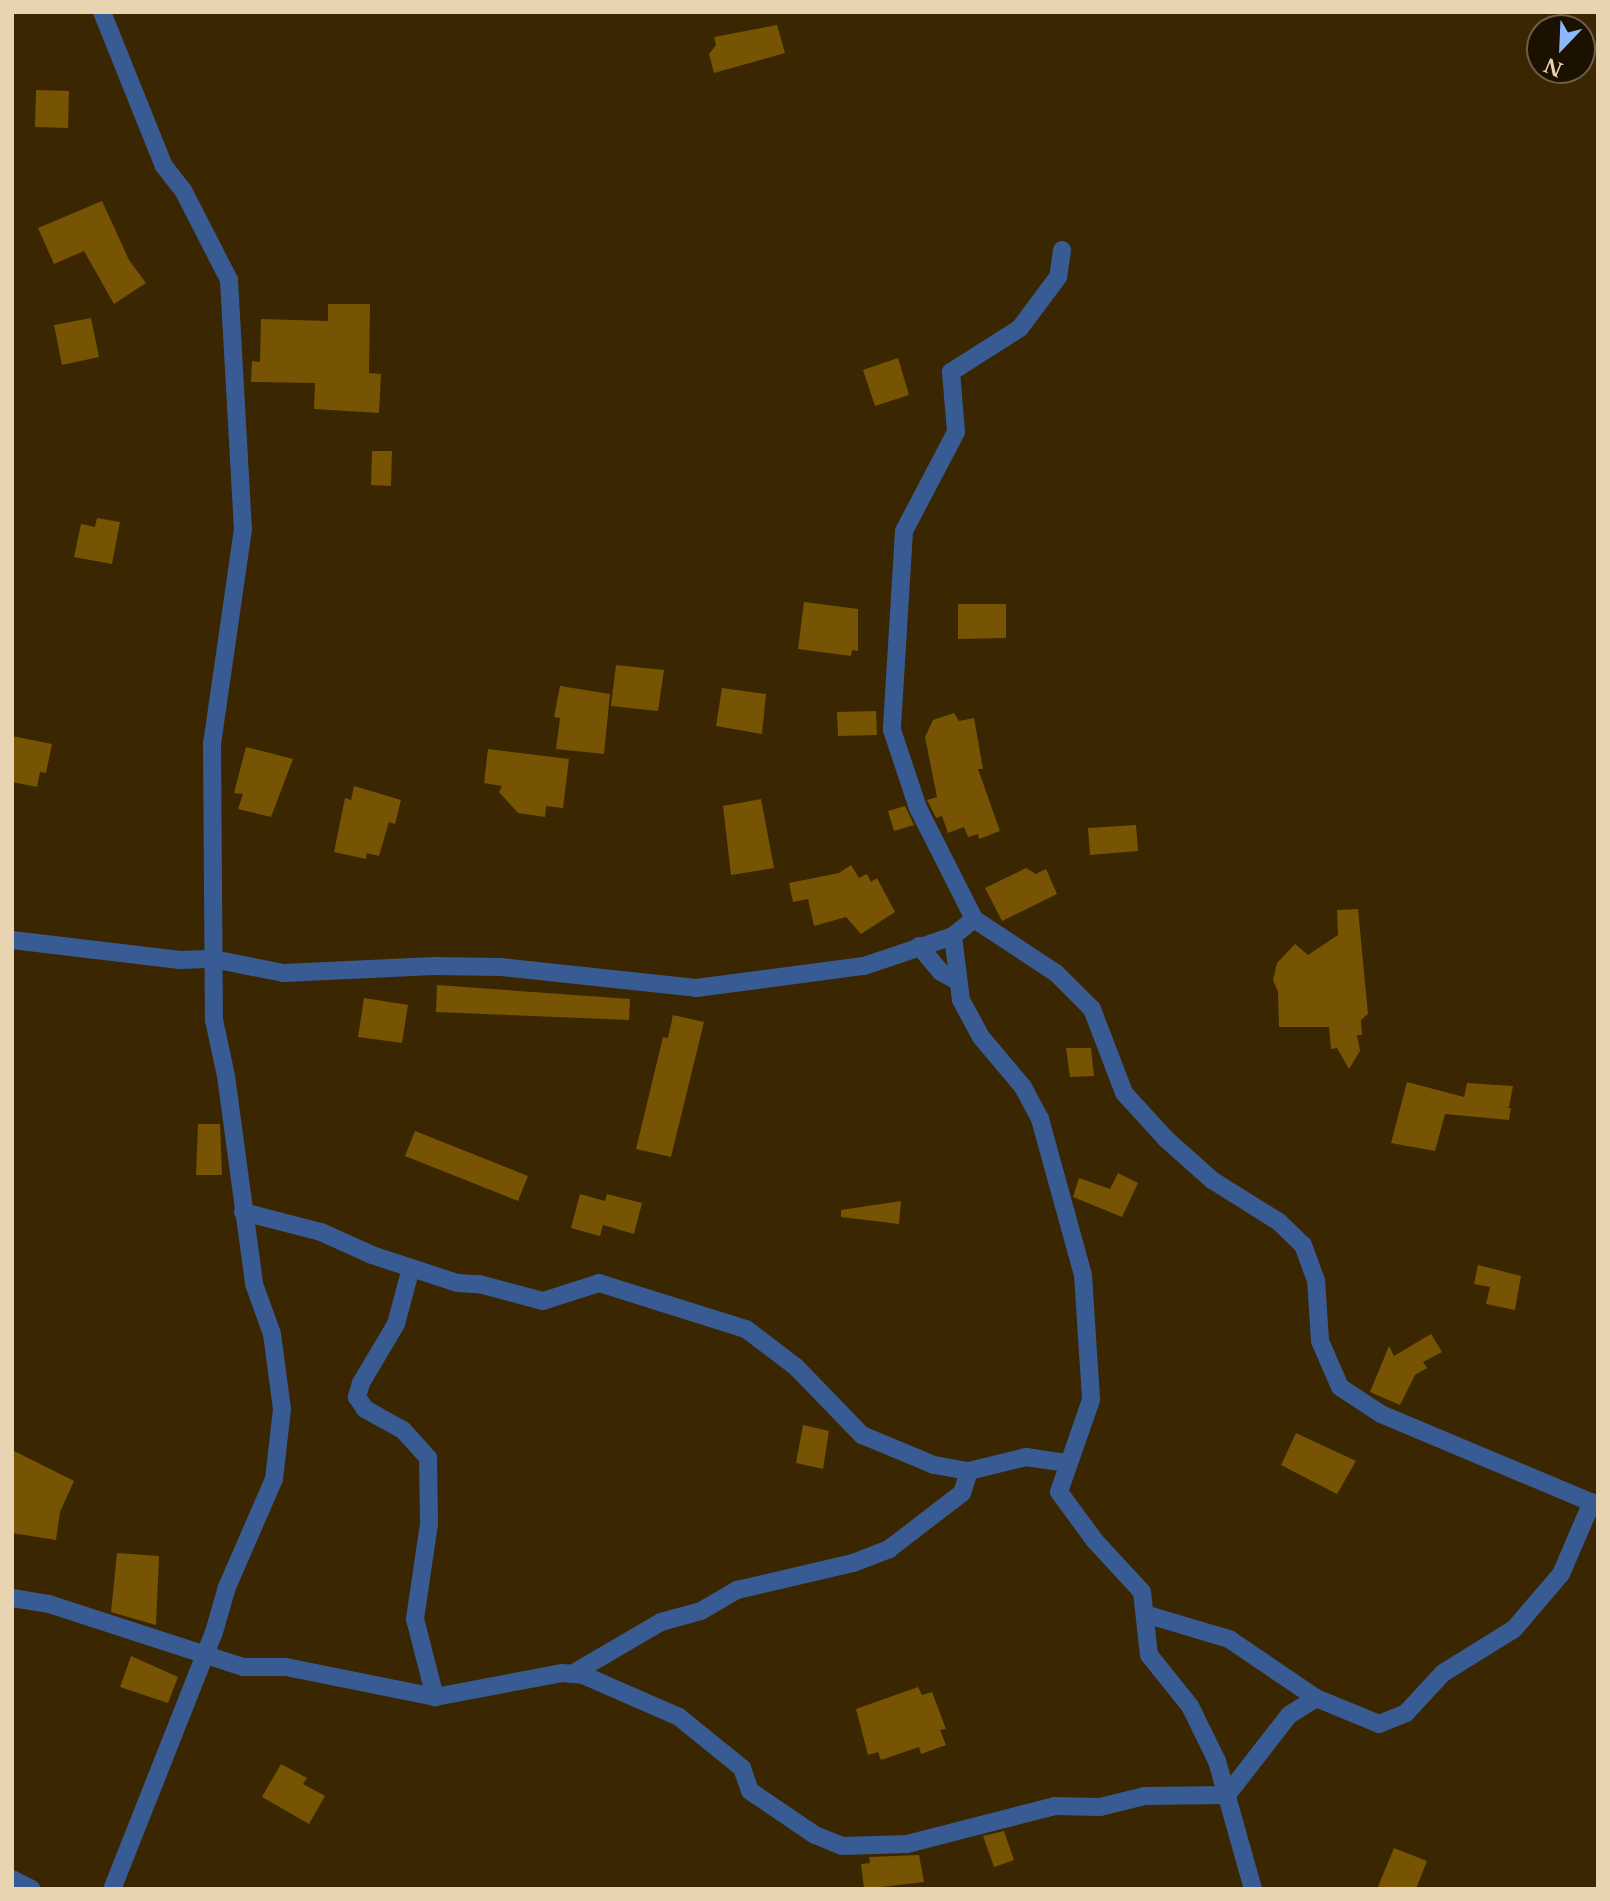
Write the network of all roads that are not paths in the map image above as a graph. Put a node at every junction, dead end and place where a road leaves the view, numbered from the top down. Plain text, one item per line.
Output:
1 (102, 12) edge
2 (1062, 250) dead end
3 (974, 919) junction
4 (953, 936) junction
5 (12, 940) edge
6 (919, 946) junction
7 (213, 959) junction
8 (957, 981) junction
9 (243, 1212) junction
10 (411, 1268) junction
11 (1066, 1463) junction
12 (969, 1471) junction
13 (1595, 1504) edge
14 (12, 1598) edge
15 (1145, 1614) junction
16 (204, 1656) junction
17 (572, 1674) junction
18 (435, 1697) junction
19 (1316, 1698) junction
20 (1227, 1795) junction
21 (12, 1879) edge
22 (32, 1889) edge
23 (112, 1889) edge
24 (1253, 1889) edge

1 - 7 street
2 - 3 street
3 - 4 street
3 - 13 street
4 - 6 street
4 - 8 street
5 - 7 street
6 - 7 street
6 - 8 street
7 - 9 street
8 - 11 street
9 - 10 street
9 - 16 street
10 - 12 street
10 - 18 street
11 - 12 street
11 - 15 street
12 - 17 street
13 - 19 street
14 - 16 street
15 - 19 street
15 - 20 street
16 - 18 street
16 - 23 street
17 - 18 street
17 - 20 street
19 - 20 street
20 - 24 street
21 - 22 street

